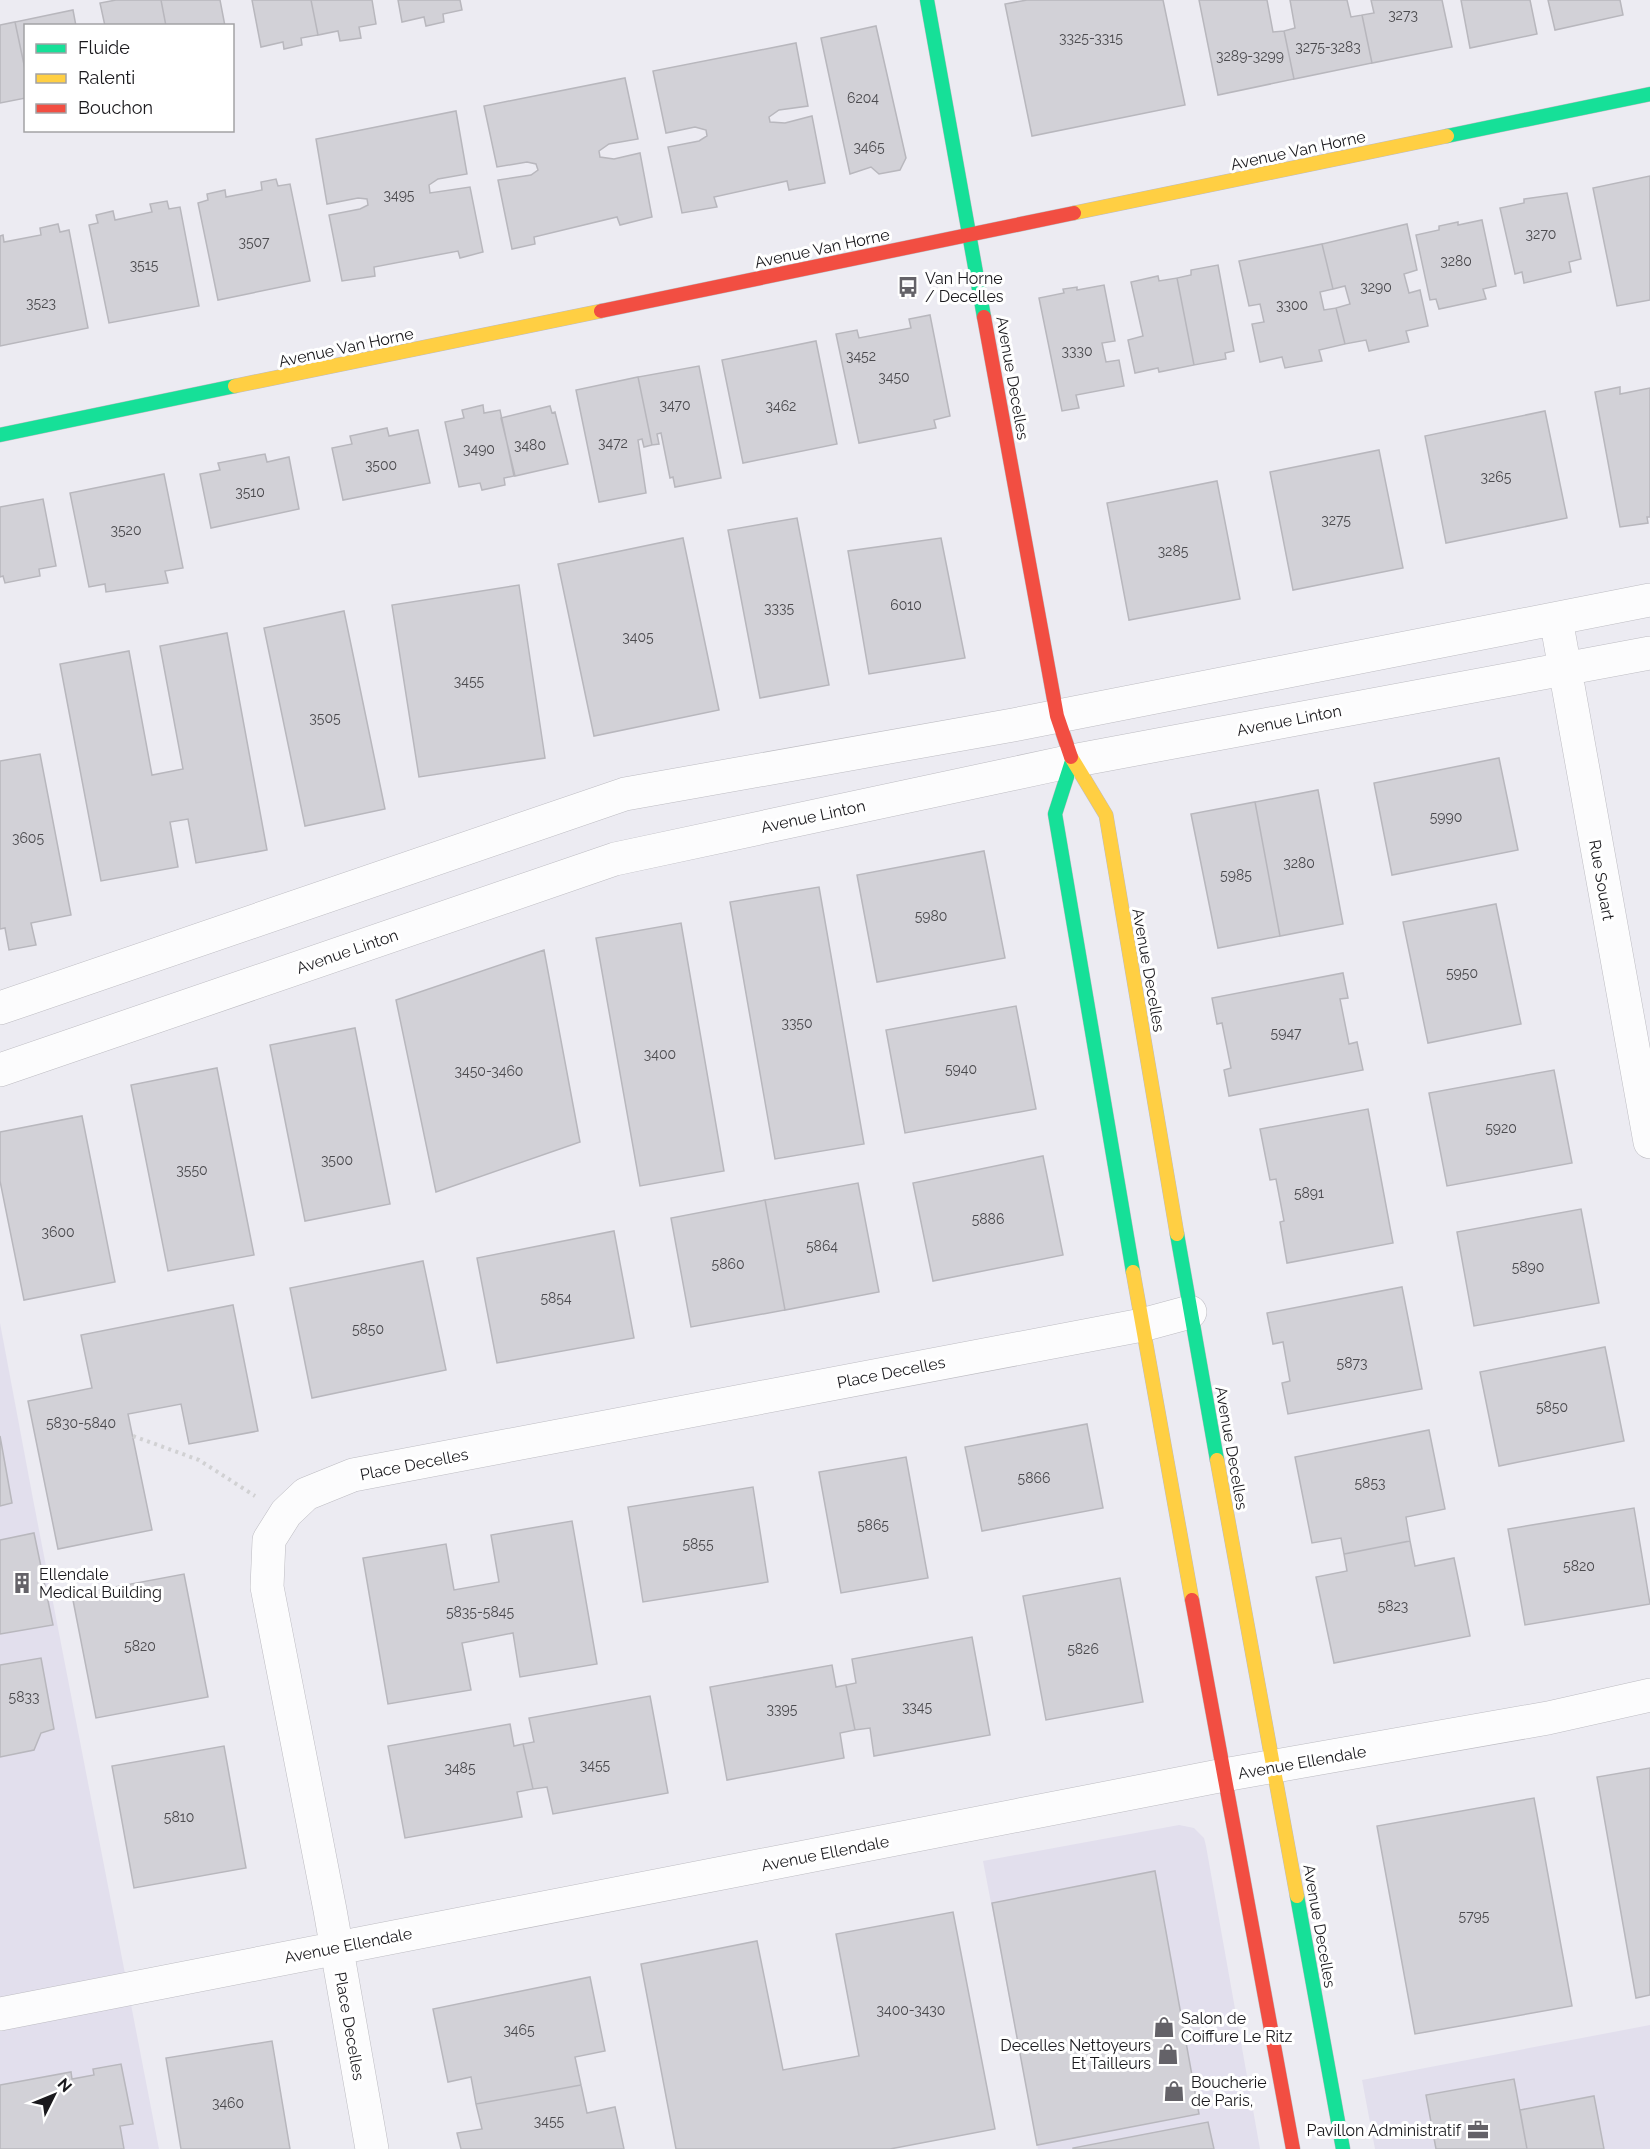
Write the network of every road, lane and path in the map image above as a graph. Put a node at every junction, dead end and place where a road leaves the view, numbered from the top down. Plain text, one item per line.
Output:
1 (927, 0) edge
2 (1650, 94) edge
3 (971, 234) junction
4 (0, 435) edge
5 (1650, 600) edge
6 (1556, 619) junction
7 (1650, 653) edge
8 (1564, 669) junction
9 (1057, 716) junction
10 (1072, 761) junction
11 (0, 1008) edge
12 (0, 1070) edge
13 (1650, 1142) edge
14 (1190, 1312) junction
15 (1142, 1325) junction
16 (133, 1436) dead end
17 (258, 1497) dead end
18 (1650, 1695) edge
19 (1273, 1768) junction
20 (1224, 1775) junction
21 (336, 1948) junction
22 (0, 2014) edge
23 (372, 2149) edge
24 (1293, 2149) edge
25 (1343, 2149) edge

1 - 3 street, Avenue Decelles
2 - 3 street, Avenue Van Horne
3 - 4 street, Avenue Van Horne
3 - 9 street, Avenue Decelles
5 - 6 street
6 - 8 street, Rue Souart
6 - 9 street
7 - 8 street, Avenue Linton
8 - 10 street, Avenue Linton
8 - 13 street, Rue Souart
9 - 10 street, Avenue Decelles
9 - 11 street
10 - 12 street, Avenue Linton
10 - 14 street, Avenue Decelles
10 - 15 street
14 - 15 street, Place Decelles
14 - 19 street, Avenue Decelles
15 - 20 street
15 - 21 street, Place Decelles
16 - 17 path
18 - 19 street, Avenue Ellendale
19 - 20 street, Avenue Ellendale
19 - 25 street, Avenue Decelles
20 - 21 street, Avenue Ellendale
20 - 24 street
21 - 22 street, Avenue Ellendale
21 - 23 street, Place Decelles

